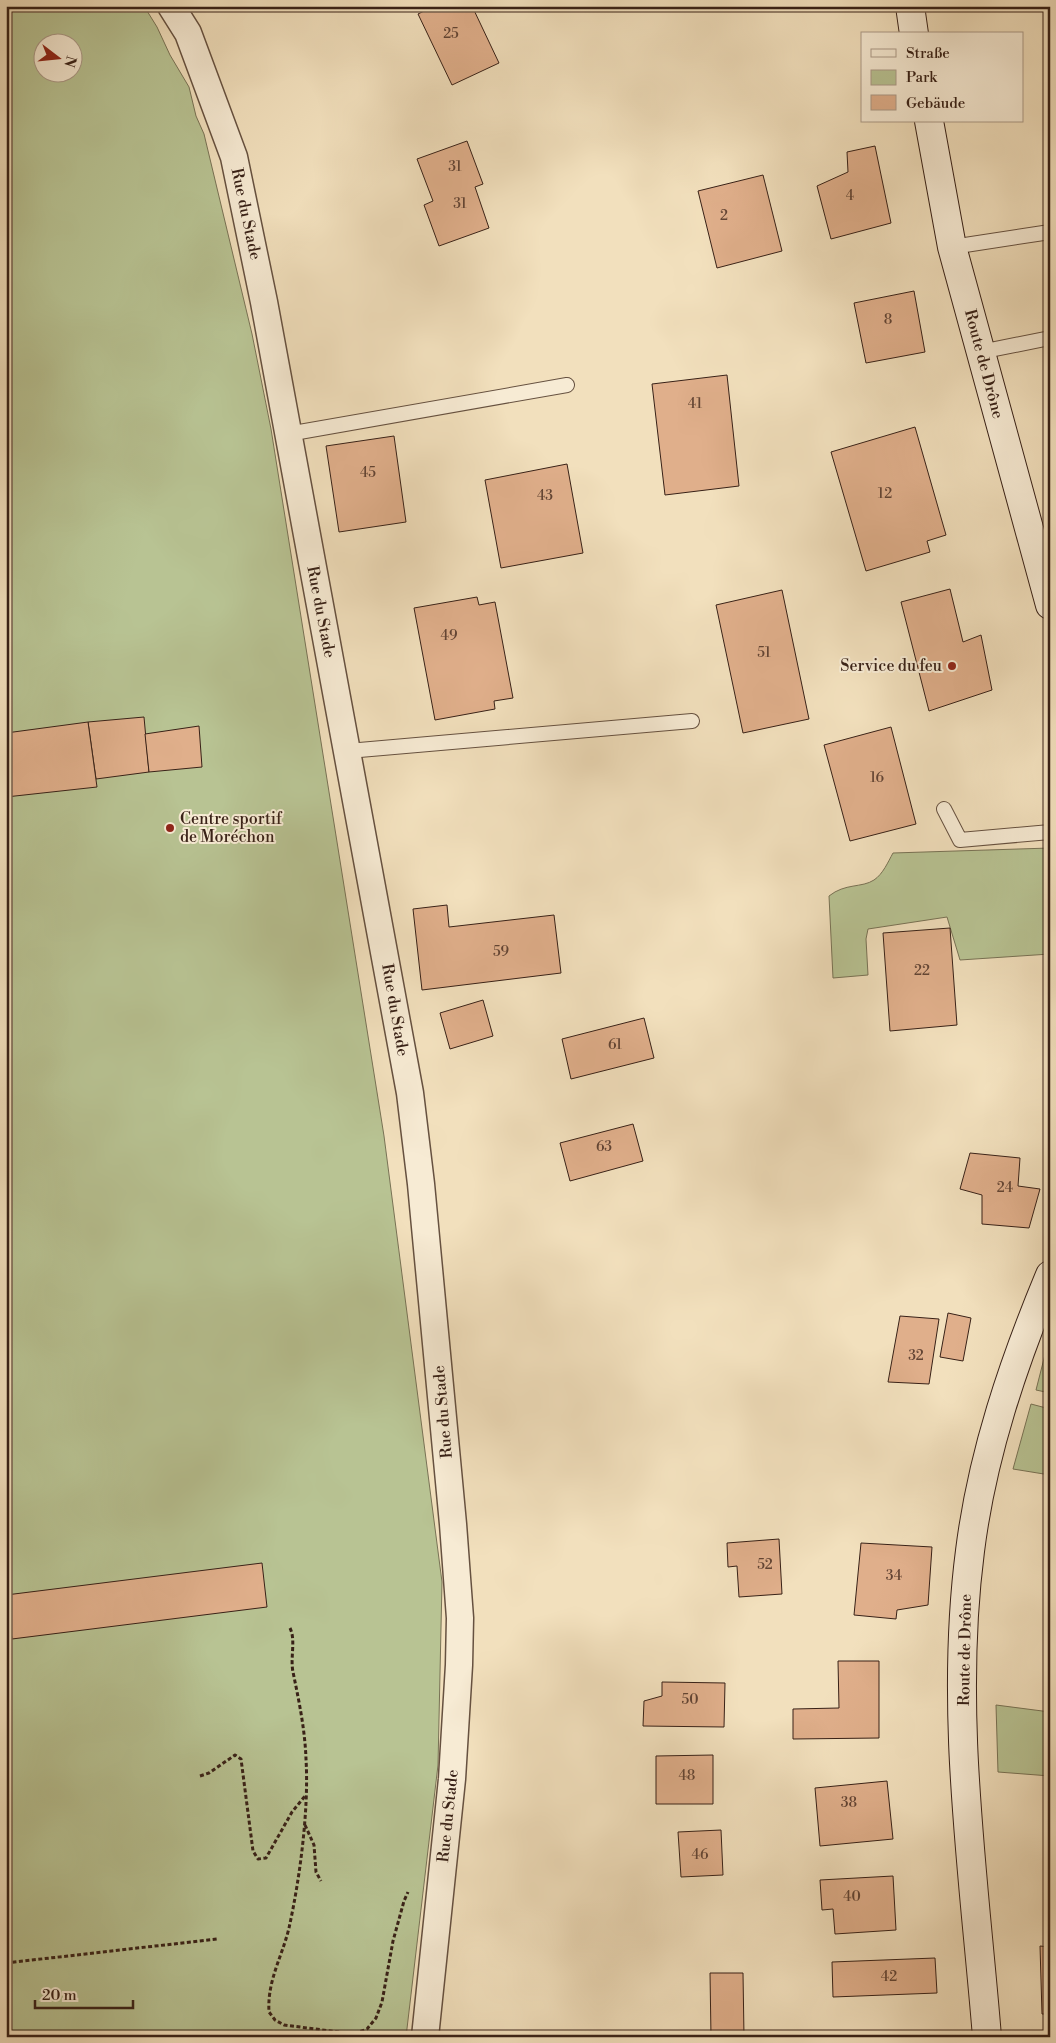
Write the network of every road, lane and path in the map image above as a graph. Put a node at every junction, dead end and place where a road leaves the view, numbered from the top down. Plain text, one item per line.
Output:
1 (171, 6) edge
2 (910, 6) edge
3 (914, 32) edge
4 (929, 122) edge
5 (1050, 232) edge
6 (952, 247) junction
7 (1050, 338) edge
8 (980, 352) junction
9 (567, 385) dead end
10 (288, 434) junction
11 (1050, 605) edge
12 (692, 721) dead end
13 (348, 752) junction
14 (944, 809) dead end
15 (1050, 832) edge
16 (1050, 1275) edge
17 (290, 1628) dead end
18 (200, 1776) dead end
19 (306, 1796) junction
20 (305, 1824) junction
21 (322, 1881) dead end
22 (411, 1887) dead end
23 (217, 1939) dead end
24 (6, 1963) edge
25 (425, 2037) edge
26 (987, 2037) edge

1 - 10 street, Rue du Stade
2 - 3 street
4 - 6 street, Route de Drône
5 - 6 lane
6 - 8 street, Route de Drône
7 - 8 lane
8 - 11 street, Route de Drône
9 - 10 lane
10 - 13 street, Rue du Stade
12 - 13 lane
13 - 25 street, Rue du Stade
14 - 15 lane
16 - 26 street, Route de Drône
17 - 19 path
18 - 19 path
19 - 20 path
20 - 21 path
20 - 22 path
23 - 24 path

